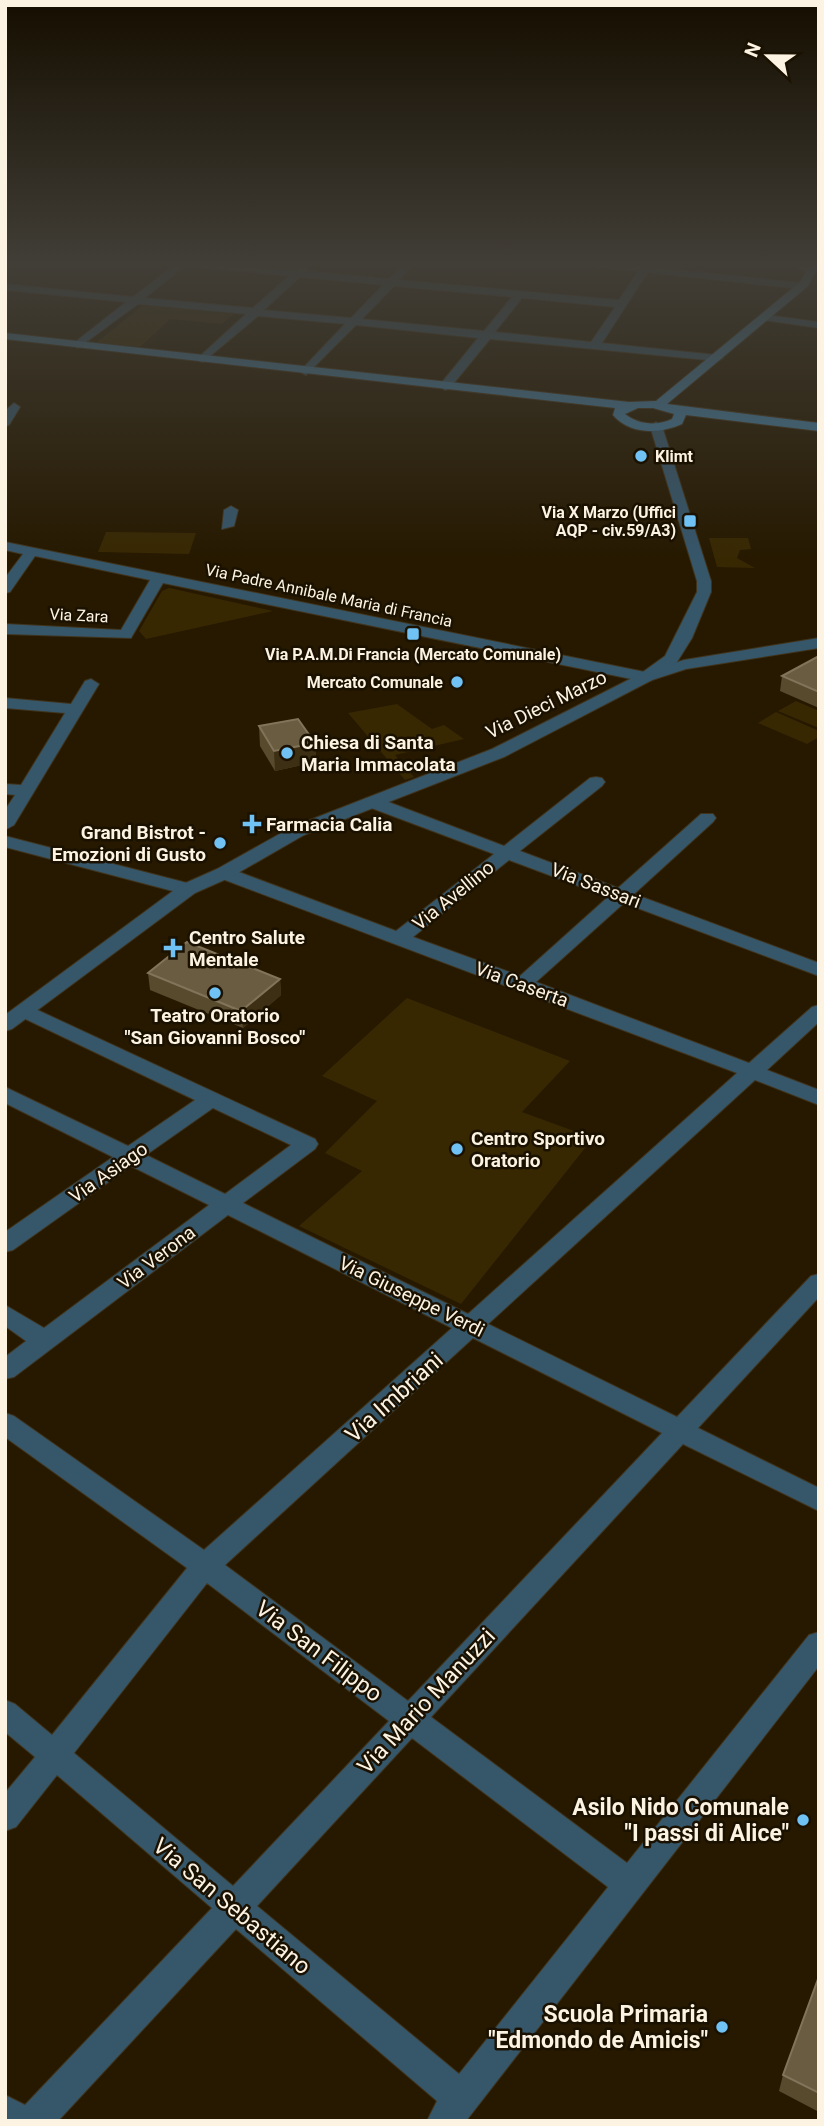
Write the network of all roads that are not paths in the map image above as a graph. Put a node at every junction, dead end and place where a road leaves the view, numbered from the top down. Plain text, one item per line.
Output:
1 (164, 363) edge
2 (240, 363) edge
3 (313, 363) edge
4 (463, 363) edge
5 (711, 363) edge
6 (306, 371) junction
7 (445, 386) junction
8 (660, 404) junction
9 (14, 407) dead end
10 (624, 410) junction
11 (677, 415) junction
12 (5, 422) edge
13 (656, 426) junction
14 (819, 426) edge
15 (819, 438) edge
16 (231, 510) dead end
17 (226, 526) dead end
18 (5, 546) edge
19 (32, 551) junction
20 (158, 578) junction
21 (5, 590) edge
22 (5, 629) edge
23 (819, 643) edge
24 (646, 677) junction
25 (91, 684) dead end
26 (5, 704) edge
27 (76, 709) junction
28 (596, 782) dead end
29 (5, 789) edge
30 (26, 791) junction
31 (372, 802) junction
32 (706, 818) dead end
33 (5, 825) edge
34 (5, 841) edge
35 (507, 851) junction
36 (224, 873) junction
37 (188, 888) junction
38 (621, 895) junction
39 (399, 938) junction
40 (819, 970) edge
41 (523, 984) junction
42 (24, 1011) junction
43 (819, 1011) edge
44 (5, 1025) edge
45 (751, 1072) junction
46 (5, 1094) edge
47 (819, 1098) edge
48 (211, 1099) junction
49 (131, 1156) junction
50 (226, 1204) junction
51 (5, 1244) edge
52 (819, 1282) edge
53 (5, 1314) edge
54 (473, 1325) junction
55 (44, 1340) junction
56 (5, 1370) edge
57 (5, 1423) edge
58 (680, 1429) junction
59 (819, 1500) edge
60 (205, 1566) junction
61 (819, 1644) edge
62 (5, 1713) edge
63 (410, 1719) junction
64 (53, 1754) junction
65 (5, 1817) edge
66 (631, 1884) junction
67 (234, 1907) junction
68 (452, 2109) edge
69 (5, 2112) edge
70 (18, 2121) edge
71 (34, 2121) edge

1 - 10 main road
2 - 6 main road
3 - 6 street
4 - 7 street
5 - 8 main road
6 - 7 main road
7 - 10 main road
8 - 10 main road
8 - 11 main road
9 - 12 street
10 - 13 main road
11 - 13 main road
11 - 14 main road
11 - 15 main road
13 - 24 street, Via Dieci Marzo
16 - 17 street
18 - 19 street, Via Padre Annibale Maria di Francia
19 - 20 street, Via Padre Annibale Maria di Francia
19 - 21 street
20 - 22 street, Via Zara
20 - 24 street, Via Padre Annibale Maria di Francia
23 - 24 street
24 - 31 street, Via Dieci Marzo
25 - 27 street
26 - 27 street
27 - 30 street
28 - 35 street, Via Avellino
29 - 30 street
30 - 33 street
31 - 35 street, Via Sassari
31 - 36 street, Via Dieci Marzo
32 - 38 street
34 - 37 street
35 - 38 street, Via Sassari
35 - 39 street, Via Avellino
36 - 37 street, Via Dieci Marzo
36 - 39 street, Via Caserta
37 - 42 street, Via Dieci Marzo
38 - 40 street, Via Sassari
38 - 41 street
39 - 41 street, Via Caserta
41 - 45 street, Via Caserta
42 - 44 street, Via Dieci Marzo
42 - 48 street
43 - 45 street, Via Imbriani
45 - 47 street, Via Caserta
45 - 54 street, Via Imbriani
46 - 49 street, Via Giuseppe Verdi
48 - 49 street, Via Asiago
48 - 50 street, Via Verona
49 - 50 street, Via Giuseppe Verdi
49 - 51 street, Via Asiago
50 - 54 street, Via Giuseppe Verdi
50 - 55 street, Via Verona
52 - 58 street, Via Mario Manuzzi
53 - 55 street
54 - 58 street, Via Giuseppe Verdi
54 - 60 street, Via Imbriani
55 - 56 street, Via Verona
57 - 60 street, Via San Filippo
58 - 59 street, Via Giuseppe Verdi
58 - 63 street, Via Mario Manuzzi
60 - 63 street, Via San Filippo
60 - 64 street, Via Imbriani
61 - 66 street
62 - 64 street, Via San Sebastiano
63 - 66 street, Via San Filippo
63 - 67 street, Via Mario Manuzzi
64 - 65 street, Via Imbriani
64 - 67 street, Via San Sebastiano
66 - 68 street
67 - 68 street, Via San Sebastiano
67 - 71 street, Via Mario Manuzzi
69 - 70 street

